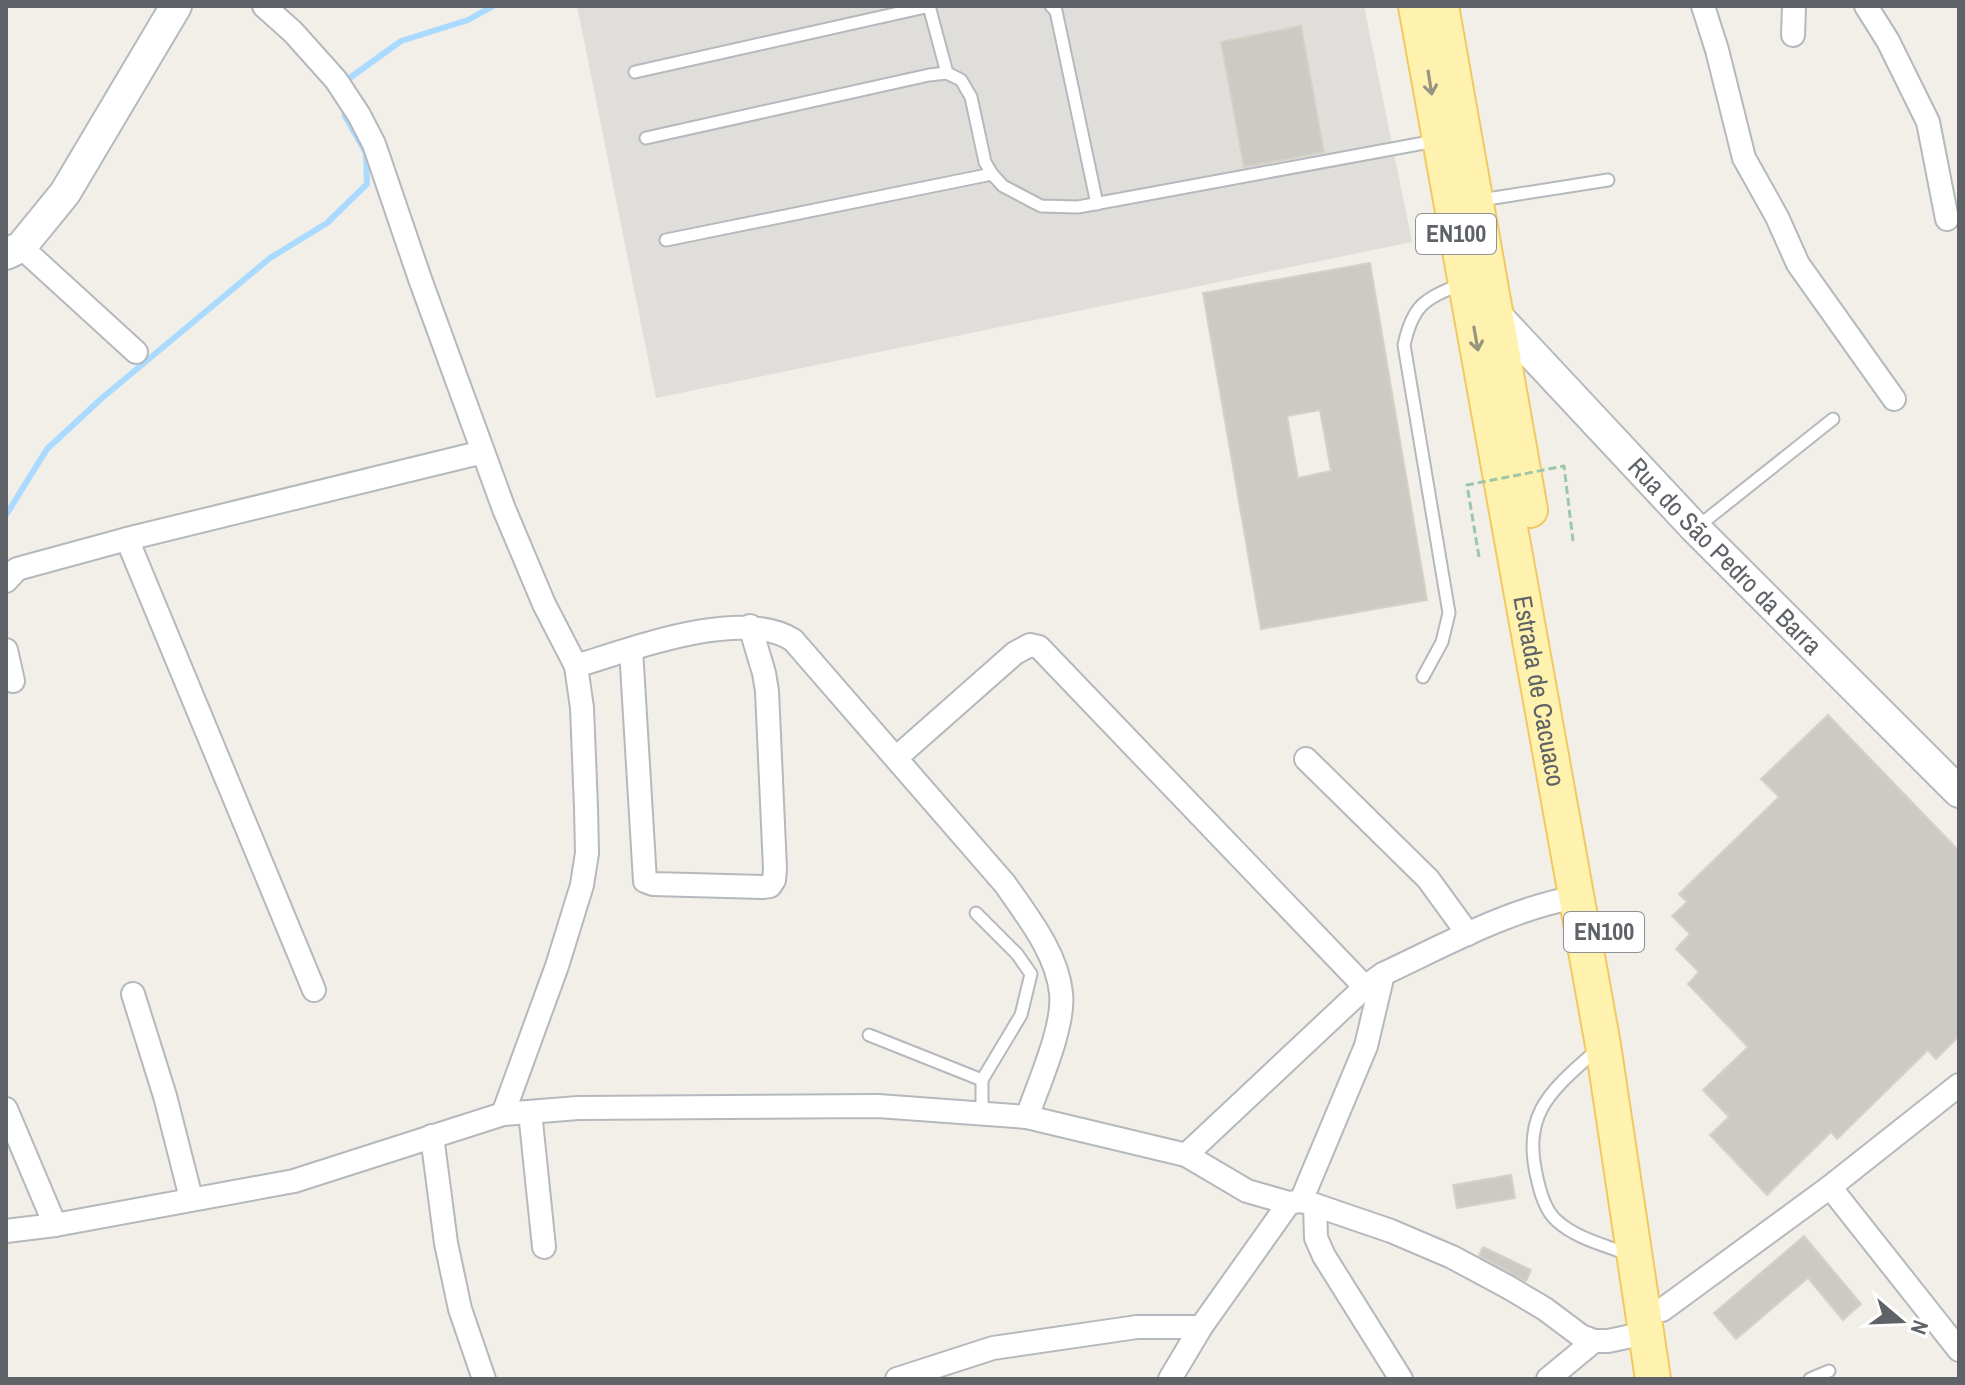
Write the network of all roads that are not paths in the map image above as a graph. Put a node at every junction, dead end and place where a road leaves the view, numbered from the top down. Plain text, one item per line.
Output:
1 (176, 6) edge
2 (264, 6) edge
3 (930, 6) edge
4 (1051, 6) edge
5 (1416, 6) edge
6 (1441, 6) edge
7 (1703, 6) edge
8 (1794, 6) edge
9 (1866, 6) edge
10 (1793, 35) dead end
11 (635, 72) dead end
12 (947, 73) junction
13 (646, 138) dead end
14 (1439, 140) junction
15 (992, 174) junction
16 (1608, 180) dead end
17 (1476, 201) junction
18 (1097, 204) junction
19 (1947, 219) dead end
20 (666, 240) dead end
21 (13, 250) edge
22 (1465, 283) junction
23 (1495, 314) junction
24 (136, 352) dead end
25 (1894, 399) dead end
26 (1833, 419) dead end
27 (483, 452) junction
28 (1695, 528) junction
29 (127, 539) junction
30 (6, 581) edge
31 (750, 626) junction
32 (631, 649) junction
33 (6, 650) edge
34 (576, 666) junction
35 (1423, 677) dead end
36 (13, 681) dead end
37 (896, 758) junction
38 (1306, 759) dead end
39 (1959, 792) edge
40 (1577, 897) junction
41 (976, 913) dead end
42 (1468, 934) junction
43 (1374, 981) junction
44 (314, 990) dead end
45 (133, 994) dead end
46 (869, 1035) dead end
47 (1603, 1045) junction
48 (982, 1080) junction
49 (1959, 1085) edge
50 (6, 1109) edge
51 (530, 1112) junction
52 (503, 1114) junction
53 (982, 1114) junction
54 (1027, 1117) junction
55 (432, 1136) junction
56 (1186, 1155) junction
57 (1830, 1187) junction
58 (191, 1198) junction
59 (1302, 1203) junction
60 (55, 1225) junction
61 (6, 1231) edge
62 (544, 1247) dead end
63 (1634, 1256) junction
64 (1654, 1322) junction
65 (1201, 1327) junction
66 (1594, 1341) junction
67 (1959, 1350) edge
68 (1829, 1371) dead end
69 (484, 1379) edge
70 (897, 1379) edge
71 (1170, 1379) edge
72 (1401, 1379) edge
73 (1548, 1379) edge
74 (1653, 1379) edge
75 (1668, 1379) edge
76 (1810, 1379) edge

1 - 21 street
2 - 27 street
3 - 11 lane
3 - 12 lane
4 - 18 lane
5 -> 14 main road, Estrada de Cacuaco / EN100
6 - 17 main road, Estrada de Cacuaco / EN100
7 - 25 street
8 - 10 street
9 - 19 street
12 - 13 lane
12 - 15 lane
14 - 18 lane
14 - 22 main road, Estrada de Cacuaco / EN100
15 - 18 lane
15 - 20 lane
16 - 17 lane
17 - 23 main road, Estrada de Cacuaco / EN100
21 - 24 street
22 - 35 lane
22 -> 40 main road, Estrada de Cacuaco / EN100
23 - 28 street, Rua do São Pedro da Barra
23 - 64 main road, Estrada de Cacuaco / EN100
26 - 28 lane
27 - 29 street
27 - 34 street
28 - 39 street, Rua do São Pedro da Barra
29 - 30 street
29 - 44 street
31 - 32 street
31 - 32 street
31 - 37 street
32 - 34 street
33 - 36 street
34 - 52 street
37 - 43 street
37 - 54 street
38 - 42 street
40 - 42 street
40 - 47 main road, Estrada de Cacuaco / EN100
41 - 48 lane
42 - 43 street
43 - 56 street
43 - 59 street
45 - 58 street
46 - 48 lane
47 - 63 main road, Estrada de Cacuaco / EN100
47 - 63 lane
48 - 53 lane
49 - 57 street
50 - 60 street
51 - 52 street
51 - 53 street
51 - 62 street
52 - 55 street
53 - 54 street
54 - 56 street
55 - 58 street
55 - 69 street
56 - 59 street
57 - 64 street
57 - 67 street
58 - 60 street
59 - 65 street
59 - 66 street
59 - 72 street
60 - 61 street
63 - 64 main road, Estrada de Cacuaco / EN100
64 - 66 street
64 - 74 main road, Estrada de Cacuaco / EN100
64 - 75 main road, Estrada de Cacuaco / EN100
65 - 70 street
65 - 71 street
66 - 73 street
68 - 76 lane

